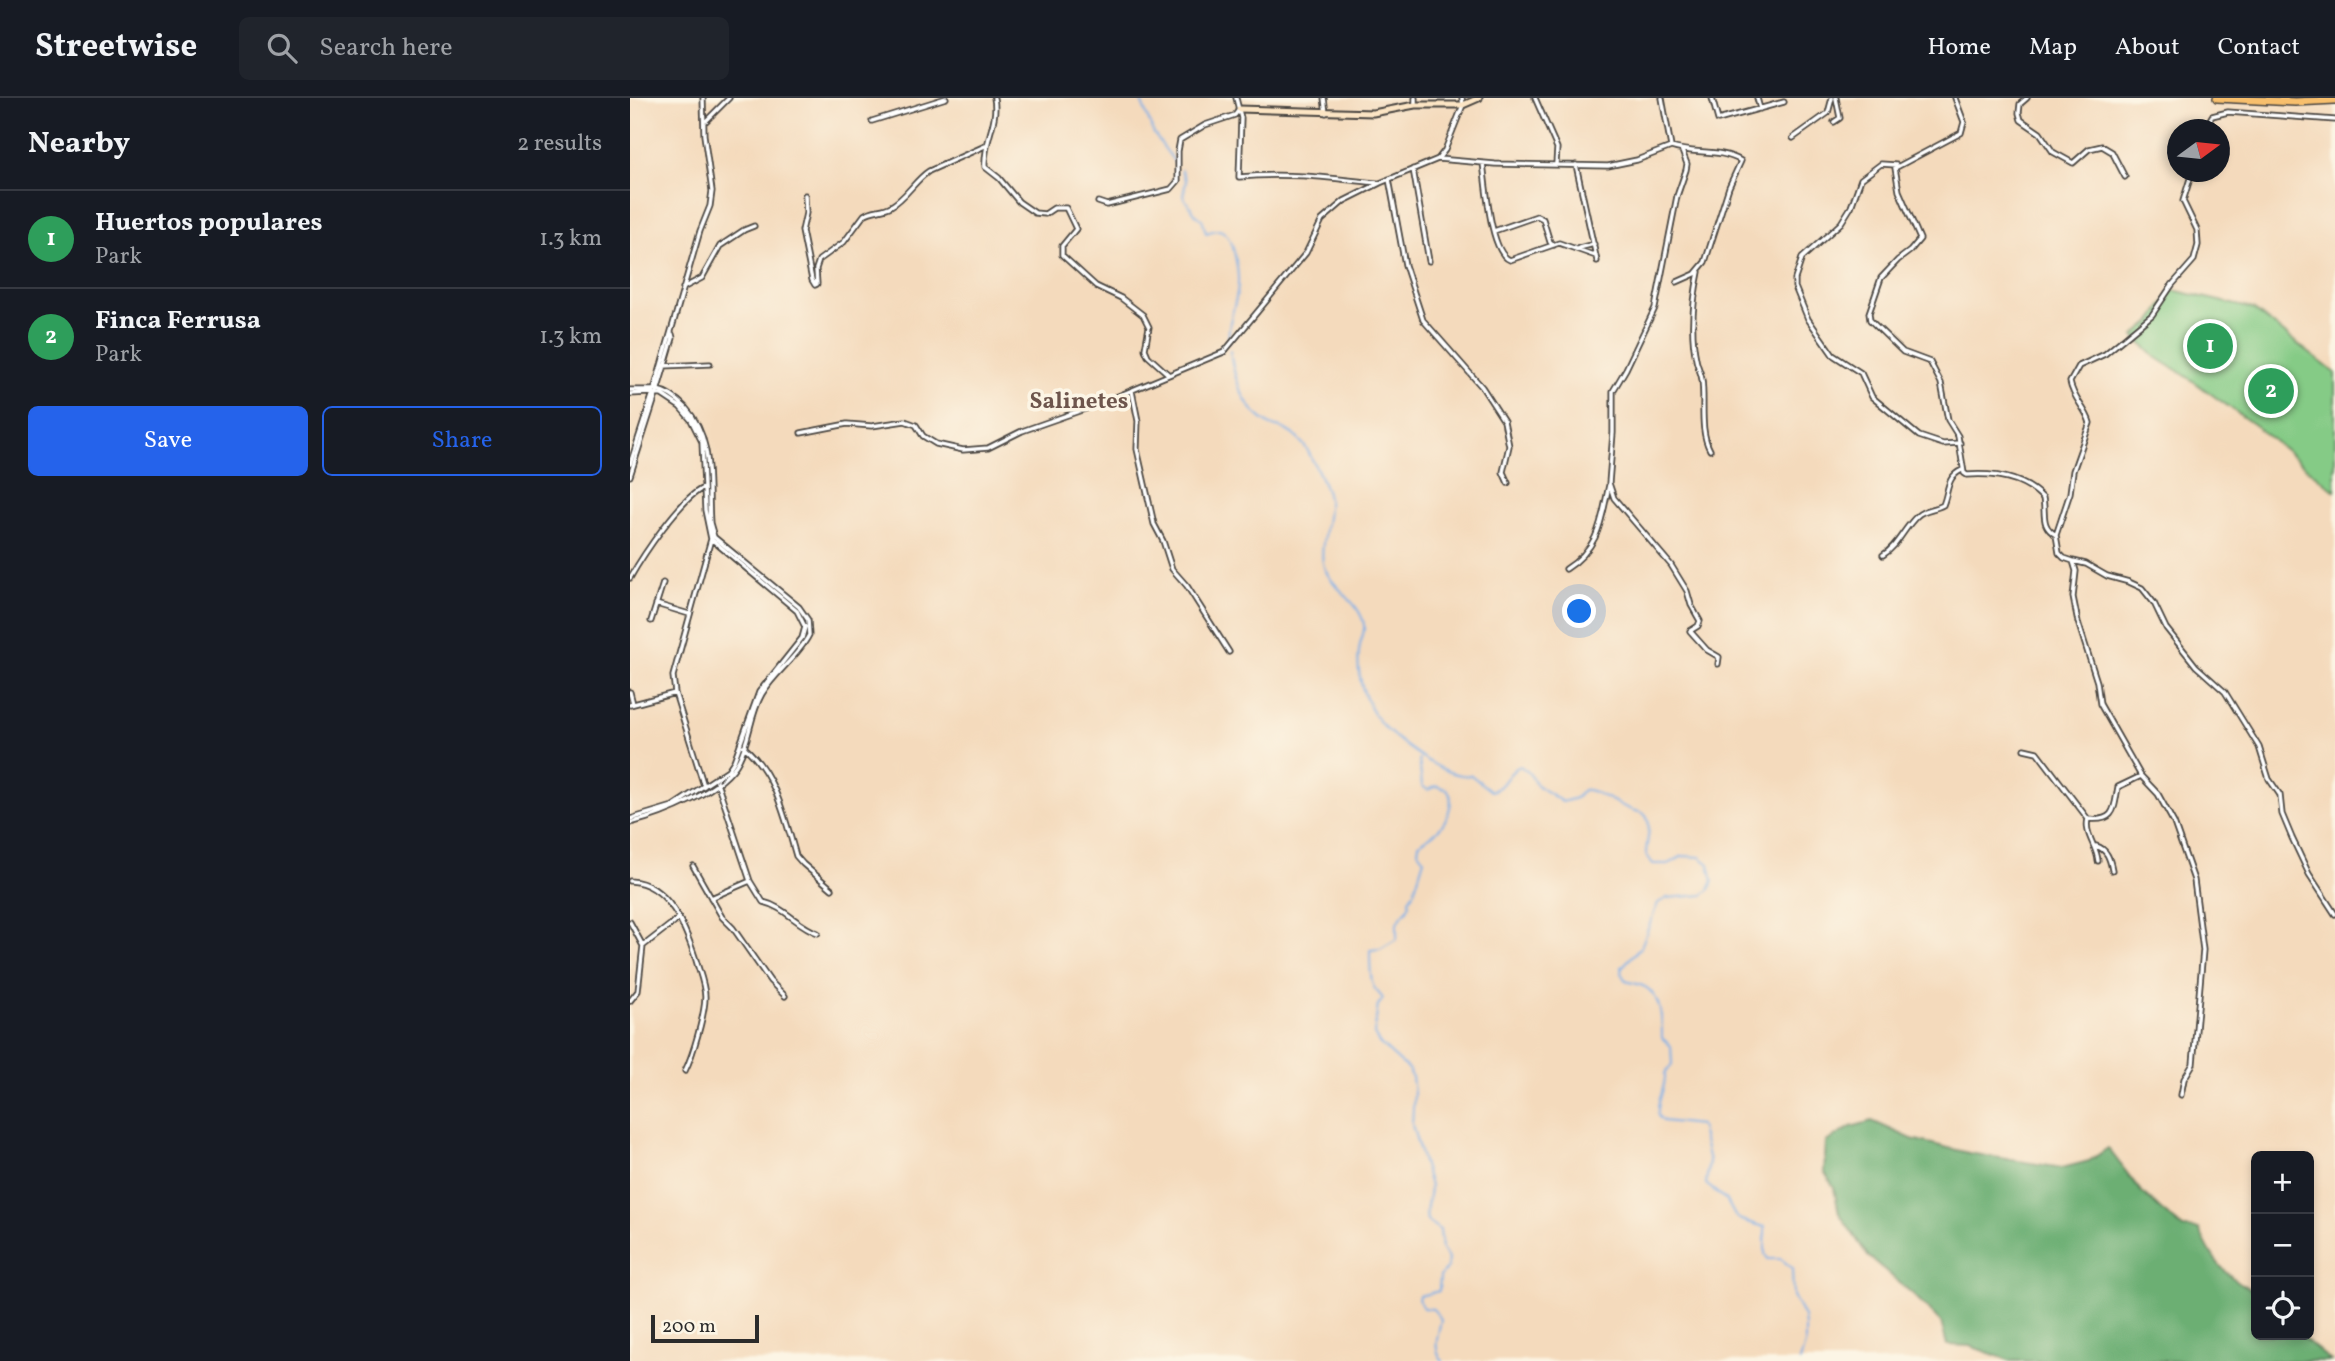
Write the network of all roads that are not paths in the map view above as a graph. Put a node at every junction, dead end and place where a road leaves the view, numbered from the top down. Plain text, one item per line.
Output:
1 (704, 98) edge
2 (729, 98) edge
3 (946, 98) edge
4 (994, 98) edge
5 (1236, 98) edge
6 (1324, 98) edge
7 (1479, 98) edge
8 (1535, 98) edge
9 (1662, 98) edge
10 (1712, 98) edge
11 (1757, 98) edge
12 (1834, 98) edge
13 (1955, 98) edge
14 (2027, 98) edge
15 (2217, 98) edge
16 (2335, 100) edge
17 (1415, 102) edge
18 (1463, 102) edge
19 (1784, 102) dead end
20 (1239, 109) junction
21 (1760, 109) junction
22 (1326, 113) junction
23 (2210, 119) edge
24 (2335, 120) edge
25 (872, 121) dead end
26 (704, 122) junction
27 (1834, 122) dead end
28 (1793, 138) dead end
29 (986, 146) junction
30 (1671, 147) junction
31 (1682, 151) junction
32 (1438, 159) junction
33 (1483, 163) junction
34 (1556, 164) junction
35 (1576, 165) junction
36 (1897, 165) junction
37 (1413, 169) junction
38 (2125, 177) dead end
39 (1389, 179) junction
40 (2189, 182) edge
41 (1380, 183) junction
42 (805, 195) dead end
43 (1098, 202) dead end
44 (754, 226) dead end
45 (1493, 231) junction
46 (1552, 243) junction
47 (1592, 244) junction
48 (1577, 249) junction
49 (1589, 254) junction
50 (1429, 261) dead end
51 (1700, 270) junction
52 (1677, 282) dead end
53 (683, 288) junction
54 (710, 364) dead end
55 (663, 366) junction
56 (1168, 374) junction
57 (1132, 391) junction
58 (630, 392) edge
59 (655, 392) junction
60 (801, 433) dead end
61 (1960, 443) junction
62 (1710, 450) dead end
63 (630, 464) edge
64 (1962, 470) junction
65 (630, 476) edge
66 (1508, 483) dead end
67 (1609, 483) junction
68 (706, 488) junction
69 (2056, 535) junction
70 (712, 538) junction
71 (1883, 555) dead end
72 (2073, 561) junction
73 (1566, 569) dead end
74 (630, 578) edge
75 (663, 583) dead end
76 (656, 604) junction
77 (689, 614) junction
78 (651, 621) dead end
79 (1229, 652) dead end
80 (1718, 664) dead end
81 (630, 692) edge
82 (675, 693) junction
83 (632, 705) edge
84 (743, 746) junction
85 (2024, 749) dead end
86 (2141, 776) junction
87 (717, 781) junction
88 (704, 789) junction
89 (2088, 819) junction
90 (630, 821) edge
91 (2096, 846) junction
92 (2098, 861) dead end
93 (693, 866) dead end
94 (2112, 870) dead end
95 (630, 881) edge
96 (750, 881) junction
97 (832, 889) dead end
98 (711, 898) junction
99 (2335, 914) edge
100 (679, 918) junction
101 (630, 922) edge
102 (818, 933) dead end
103 (643, 946) junction
104 (785, 996) dead end
105 (630, 1001) edge
106 (685, 1071) dead end
107 (2181, 1095) dead end

1 - 26 street
2 - 26 street
3 - 25 street
4 - 29 street
5 - 20 street
6 - 22 street
7 - 18 street
8 - 34 street
9 - 30 street
10 - 21 street
11 - 21 street
12 - 27 street
12 - 28 street
13 - 36 street
14 - 38 street
15 - 16 highway
17 - 18 street
17 - 22 street
18 - 32 street
19 - 21 street
20 - 22 street
20 - 41 street
20 - 43 street
23 - 24 street
26 - 53 street
29 - 42 street
29 - 56 street
30 - 31 street
30 - 35 street
31 - 51 street
31 - 67 street
32 - 33 street
32 - 37 street
33 - 34 street
33 - 45 street
34 - 35 street
35 - 47 street
36 - 61 street
36 - 61 street
37 - 39 street
37 - 50 street
39 - 41 street
39 - 66 street
40 - 69 street
41 - 56 street
44 - 53 street
45 - 46 street
45 - 46 street
46 - 48 street
47 - 48 street
47 - 49 street
47 - 49 street
48 - 49 street
51 - 52 street
51 - 62 street
53 - 55 street
54 - 55 street
55 - 59 street
56 - 57 street
57 - 60 street
57 - 79 street
58 - 59 street
59 - 63 street
59 - 65 street
59 - 68 street
61 - 64 street
64 - 69 street
64 - 71 street
67 - 73 street
67 - 80 street
68 - 70 street
68 - 74 street
69 - 72 street
70 - 77 street
70 - 84 street
72 - 86 street
72 - 99 street
75 - 76 street
76 - 77 street
76 - 78 street
77 - 82 street
81 - 83 street
82 - 83 street
82 - 88 street
84 - 87 street
84 - 97 street
85 - 89 street
86 - 89 street
86 - 107 street
87 - 88 street
87 - 96 street
88 - 90 street
89 - 91 street
91 - 92 street
91 - 94 street
93 - 98 street
95 - 100 street
96 - 98 street
96 - 102 street
98 - 104 street
100 - 103 street
100 - 106 street
101 - 103 street
103 - 105 street

